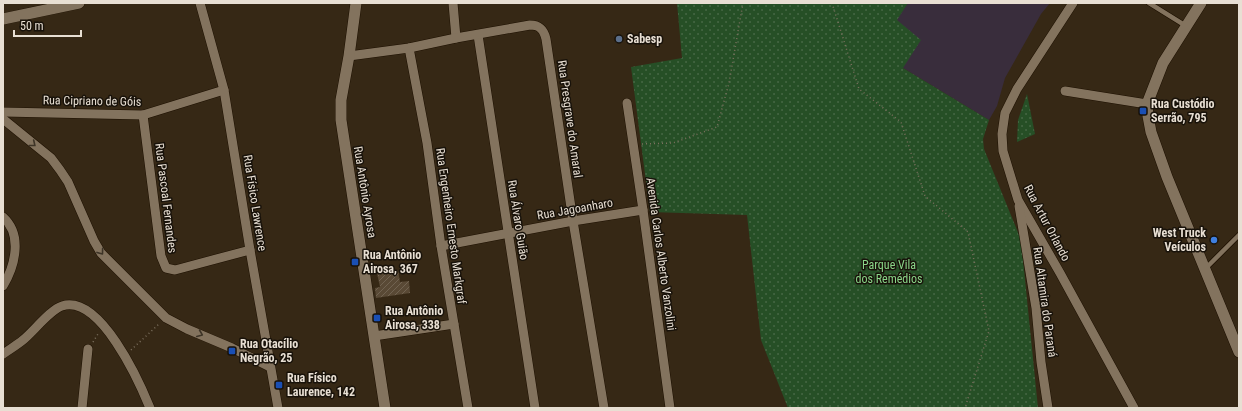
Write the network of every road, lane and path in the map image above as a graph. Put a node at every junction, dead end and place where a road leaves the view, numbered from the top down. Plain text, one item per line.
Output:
1 (79, 3) edge
2 (200, 3) edge
3 (356, 3) edge
4 (453, 3) edge
5 (743, 3) edge
6 (832, 3) edge
7 (1073, 3) edge
8 (1149, 3) edge
9 (1201, 3) edge
10 (3, 19) edge
11 (1186, 26) junction
12 (478, 35) junction
13 (456, 38) junction
14 (409, 48) junction
15 (349, 56) junction
16 (224, 90) junction
17 (1065, 91) dead end
18 (627, 103) dead end
19 (1148, 104) junction
20 (3, 112) edge
21 (143, 115) junction
22 (3, 119) edge
23 (633, 145) junction
24 (1018, 200) junction
25 (643, 210) junction
26 (3, 217) edge
27 (573, 221) junction
28 (508, 233) junction
29 (1239, 235) edge
30 (440, 246) junction
31 (250, 250) junction
32 (1205, 269) junction
33 (3, 286) edge
34 (166, 318) junction
35 (454, 324) junction
36 (103, 325) junction
37 (374, 336) junction
38 (88, 349) joint
39 (1239, 352) edge
40 (3, 354) edge
41 (125, 356) junction
42 (270, 367) junction
43 (82, 408) edge
44 (150, 408) edge
45 (278, 408) edge
46 (385, 408) edge
47 (468, 408) edge
48 (535, 408) edge
49 (604, 408) edge
50 (670, 408) edge
51 (965, 408) edge
52 (1048, 408) edge
53 (1134, 408) edge

1 - 10 street
2 - 16 street, Rua Físico Lawrence
3 - 15 street, Rua Antônio Ayrosa
4 - 13 street
5 - 23 path
6 - 51 path
7 - 24 street, Rua Artur Orlando
8 - 11 lane
9 - 11 street
11 - 19 street
12 - 13 street, Rua Presgrave do Amaral
12 - 27 street, Rua Presgrave do Amaral
12 - 28 street, Rua Álvaro Guião
13 - 14 street, Rua Presgrave do Amaral
14 - 15 street, Rua Presgrave do Amaral
14 - 30 street, Rua Engenheiro Ernesto Markgraf
15 - 37 street, Rua Antônio Ayrosa
16 - 21 street, Rua Cipriano de Góis
16 - 31 street, Rua Físico Lawrence
17 - 19 street
18 - 23 street, Avenida Carlos Alberto Vanzolini
19 - 32 street
20 - 21 street, Rua Cipriano de Góis
21 - 31 street, Rua Pascoal Fernandes
22 -> 34 street
23 - 25 street, Avenida Carlos Alberto Vanzolini
24 - 52 street, Rua Altamira do Paraná
24 - 53 street, Rua Artur Orlando
25 - 27 street, Rua Jagoanharo
25 - 50 street, Avenida Carlos Alberto Vanzolini
26 - 33 street
27 - 28 street, Rua Jagoanharo
27 - 49 street, Rua Presgrave do Amaral
28 - 30 street, Rua Jagoanharo
28 - 48 street, Rua Álvaro Guião
29 - 32 lane
30 - 35 street, Rua Engenheiro Ernesto Markgraf
31 - 42 street, Rua Físico Lawrence
32 - 39 street
34 - 41 path
34 -> 42 street
35 - 37 street
35 - 47 street, Rua Engenheiro Ernesto Markgraf
36 - 38 path
36 - 40 street
36 - 41 street
37 - 46 street, Rua Antônio Ayrosa
38 - 43 street
41 - 44 street
42 - 45 street, Rua Físico Lawrence

